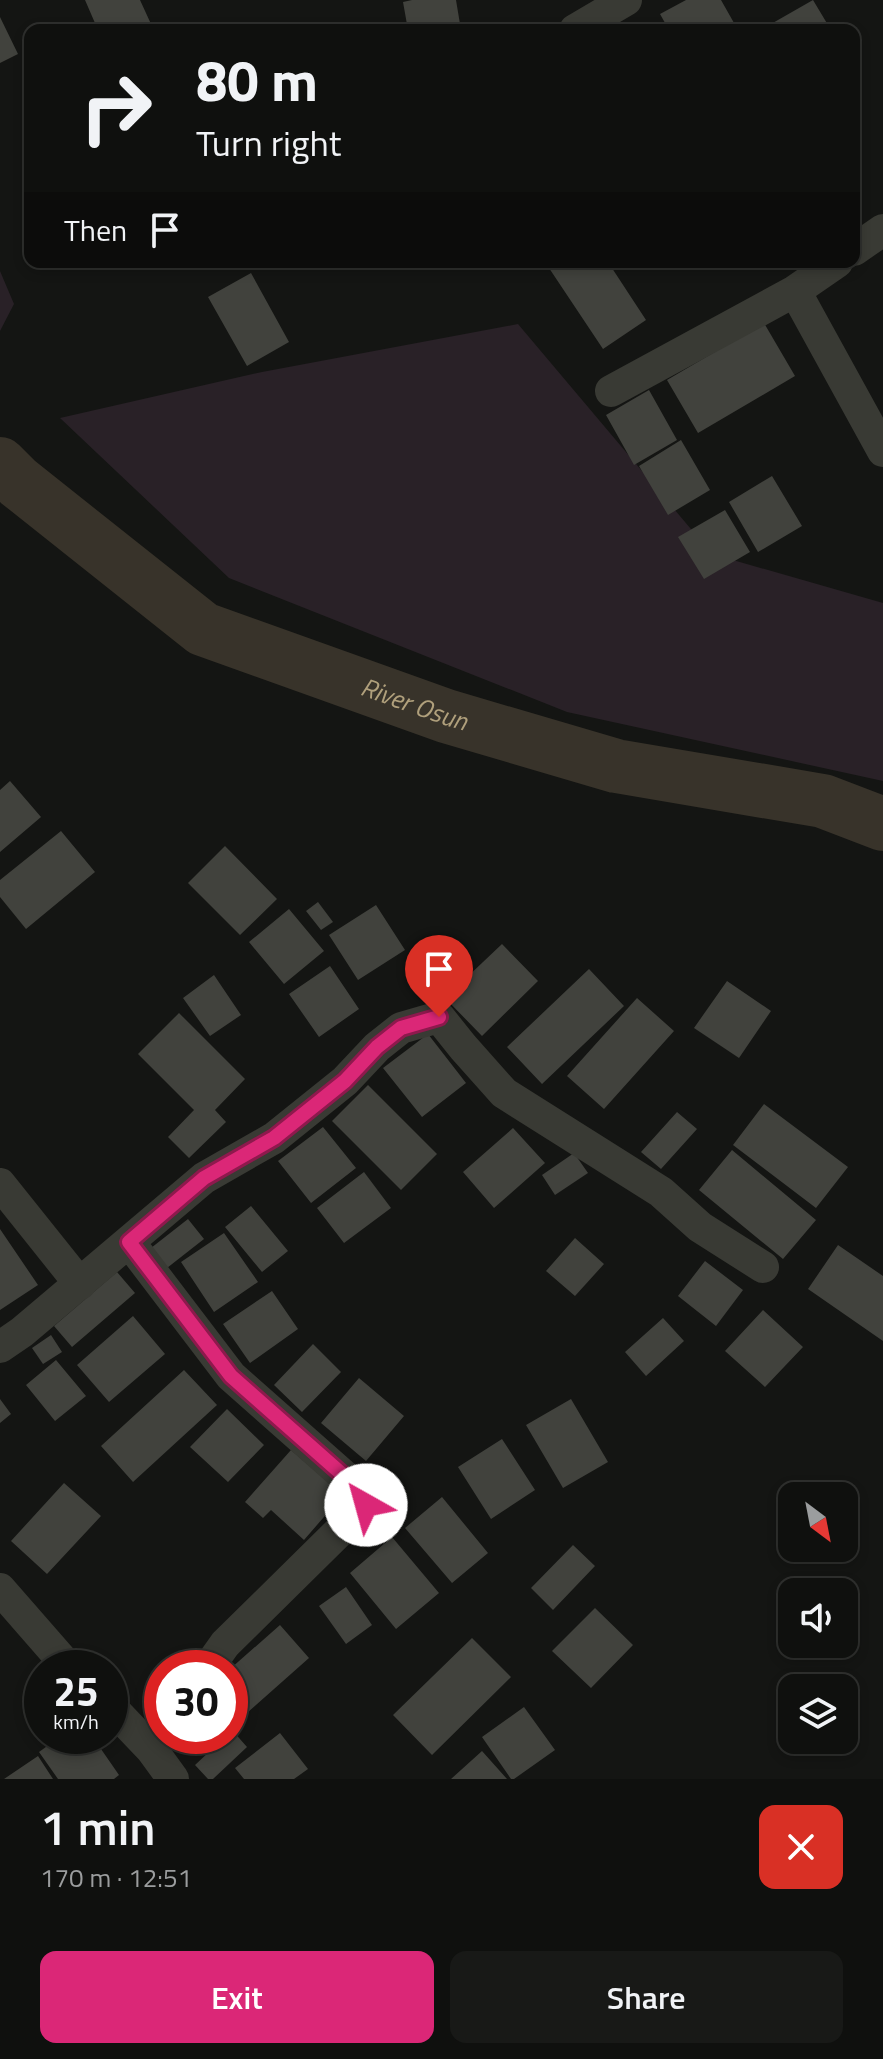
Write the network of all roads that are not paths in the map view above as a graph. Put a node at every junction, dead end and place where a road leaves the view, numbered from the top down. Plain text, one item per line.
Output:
1 (626, 0) edge
2 (585, 24) edge
3 (883, 230) edge
4 (860, 246) edge
5 (828, 268) edge
6 (795, 291) junction
7 (611, 391) dead end
8 (883, 451) edge
9 (0, 1184) edge
10 (129, 1242) junction
11 (763, 1267) dead end
12 (80, 1284) junction
13 (0, 1347) edge
14 (0, 1589) edge
15 (53, 1650) edge
16 (221, 1650) edge
17 (128, 1720) edge
18 (144, 1733) edge
19 (162, 1754) edge
20 (173, 1779) edge

1 - 2 street
3 - 4 street
5 - 6 street
6 - 7 street
6 - 8 street
9 - 12 street
10 - 11 street
10 - 12 street
10 - 16 street
12 - 13 street
14 - 15 street
17 - 18 street
19 - 20 street

